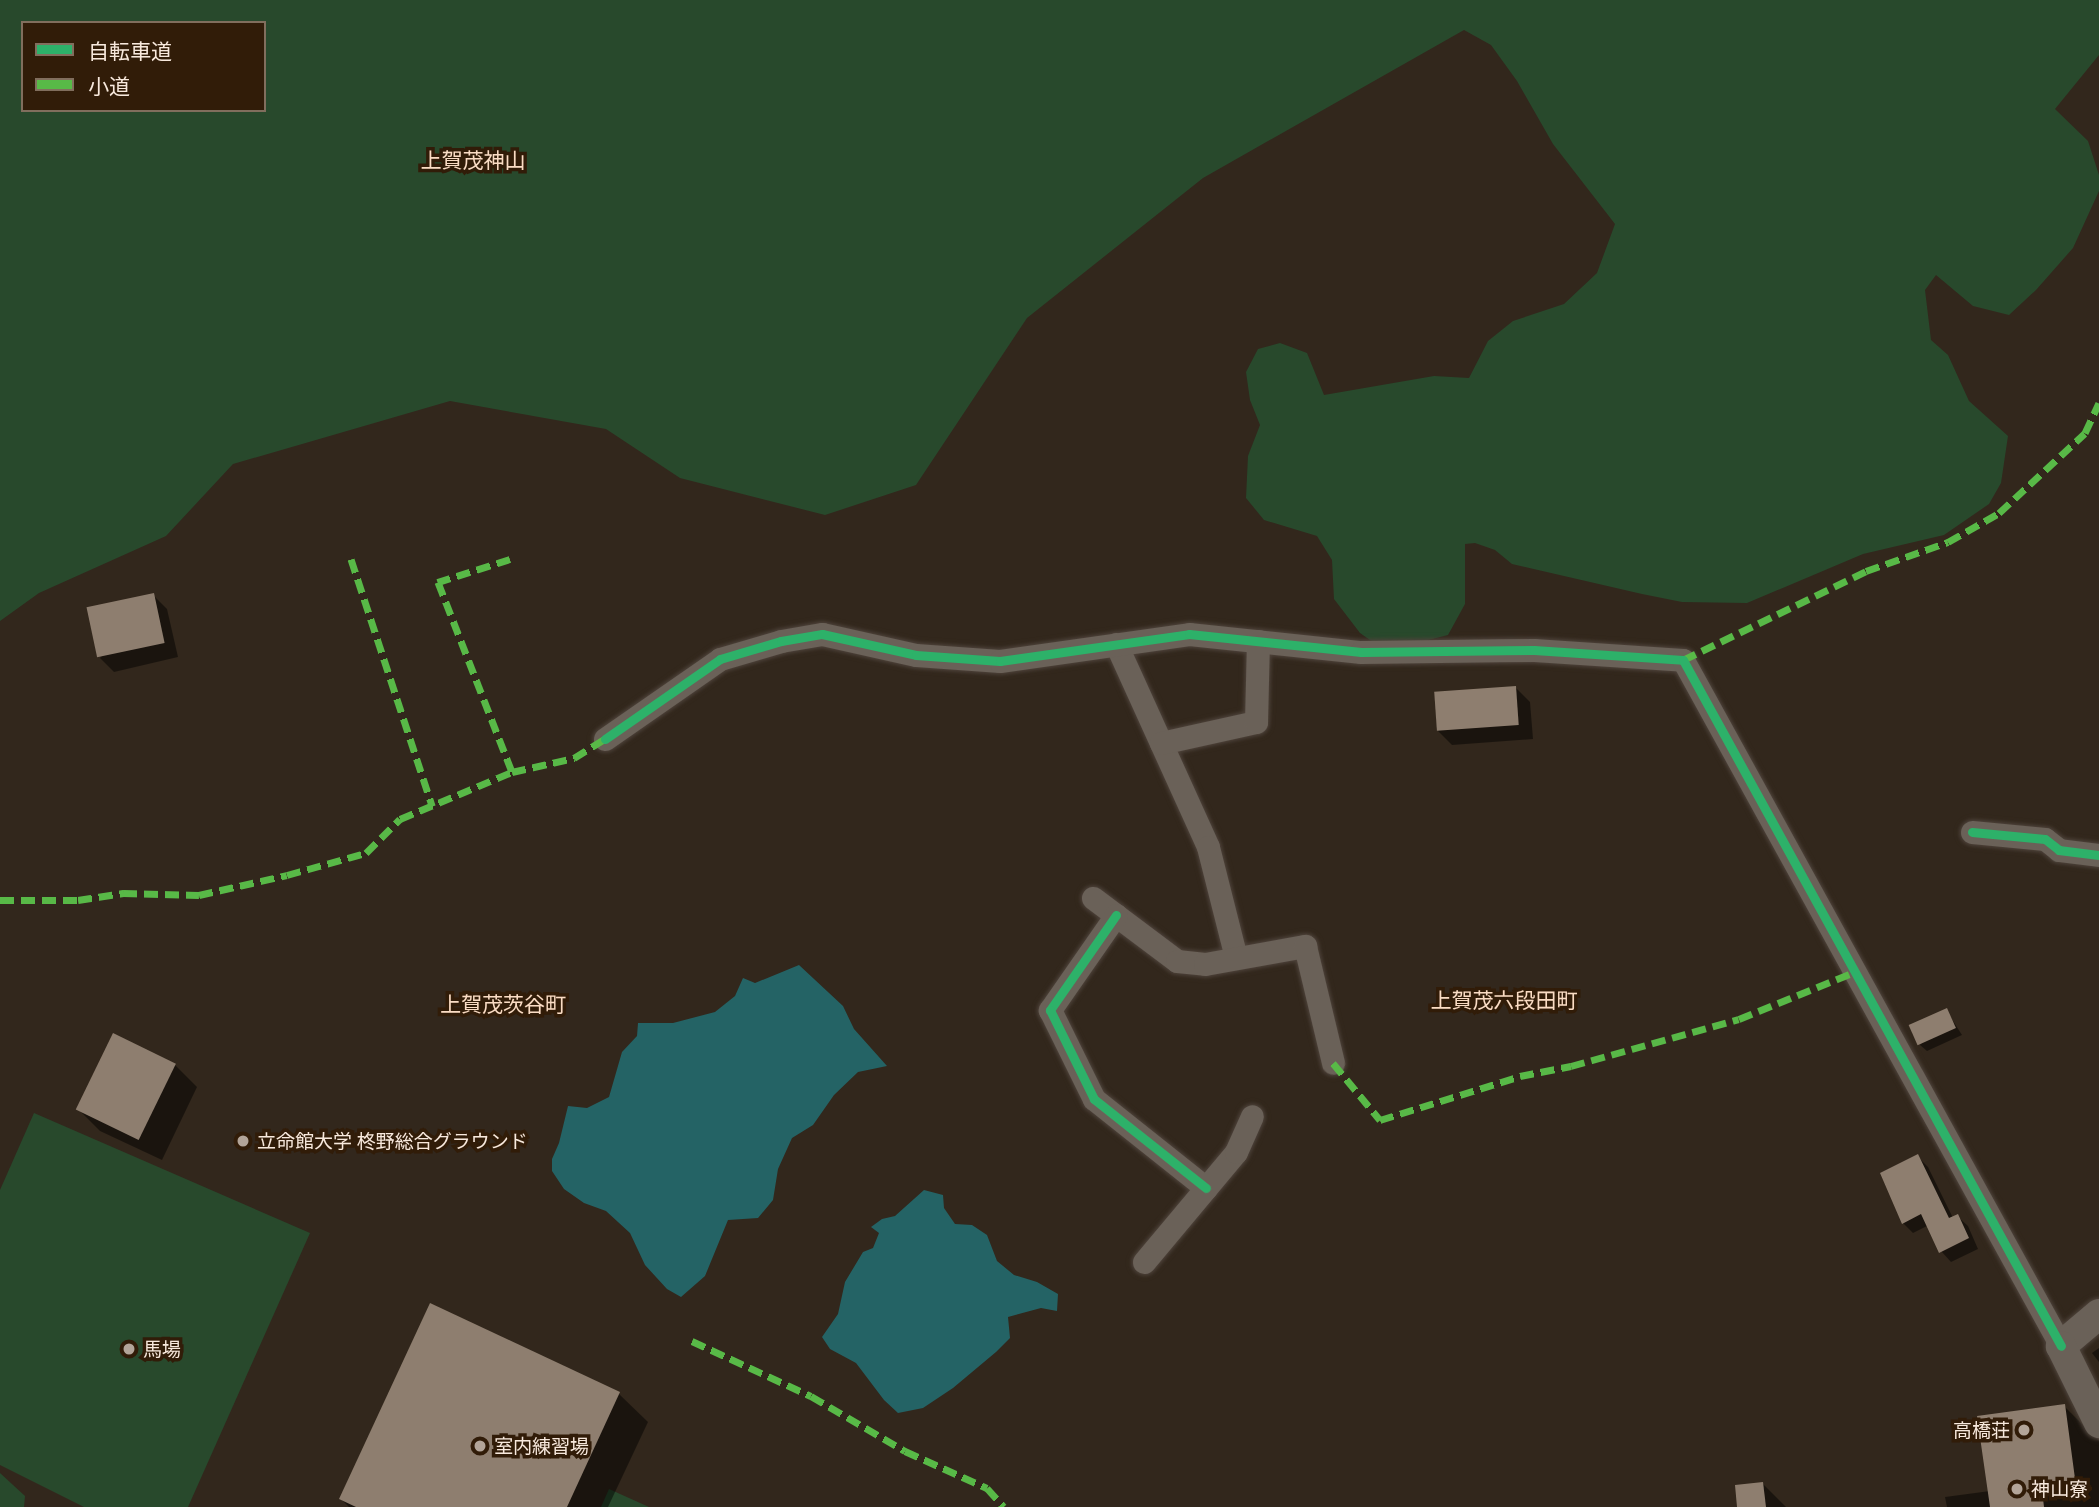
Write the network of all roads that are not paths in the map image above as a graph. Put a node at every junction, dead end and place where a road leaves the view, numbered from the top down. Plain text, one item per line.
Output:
1 (1258, 641) junction
2 (1116, 645) junction
3 (605, 739) dead end
4 (1161, 743) junction
5 (1972, 832) dead end
6 (2099, 855) edge
7 (1093, 898) dead end
8 (1116, 915) junction
9 (1236, 958) junction
10 (1333, 1063) dead end
11 (1252, 1116) dead end
12 (1206, 1188) junction
13 (1144, 1262) dead end
14 (2099, 1314) edge
15 (2061, 1346) junction
16 (2099, 1423) edge

1 - 2 street
1 - 4 street
1 - 15 street
2 - 3 street
2 - 4 street
4 - 9 street
5 - 6 street
7 - 8 street
8 - 9 street
8 - 12 street
9 - 10 street
11 - 12 street
12 - 13 street
14 - 15 street
15 - 16 street

